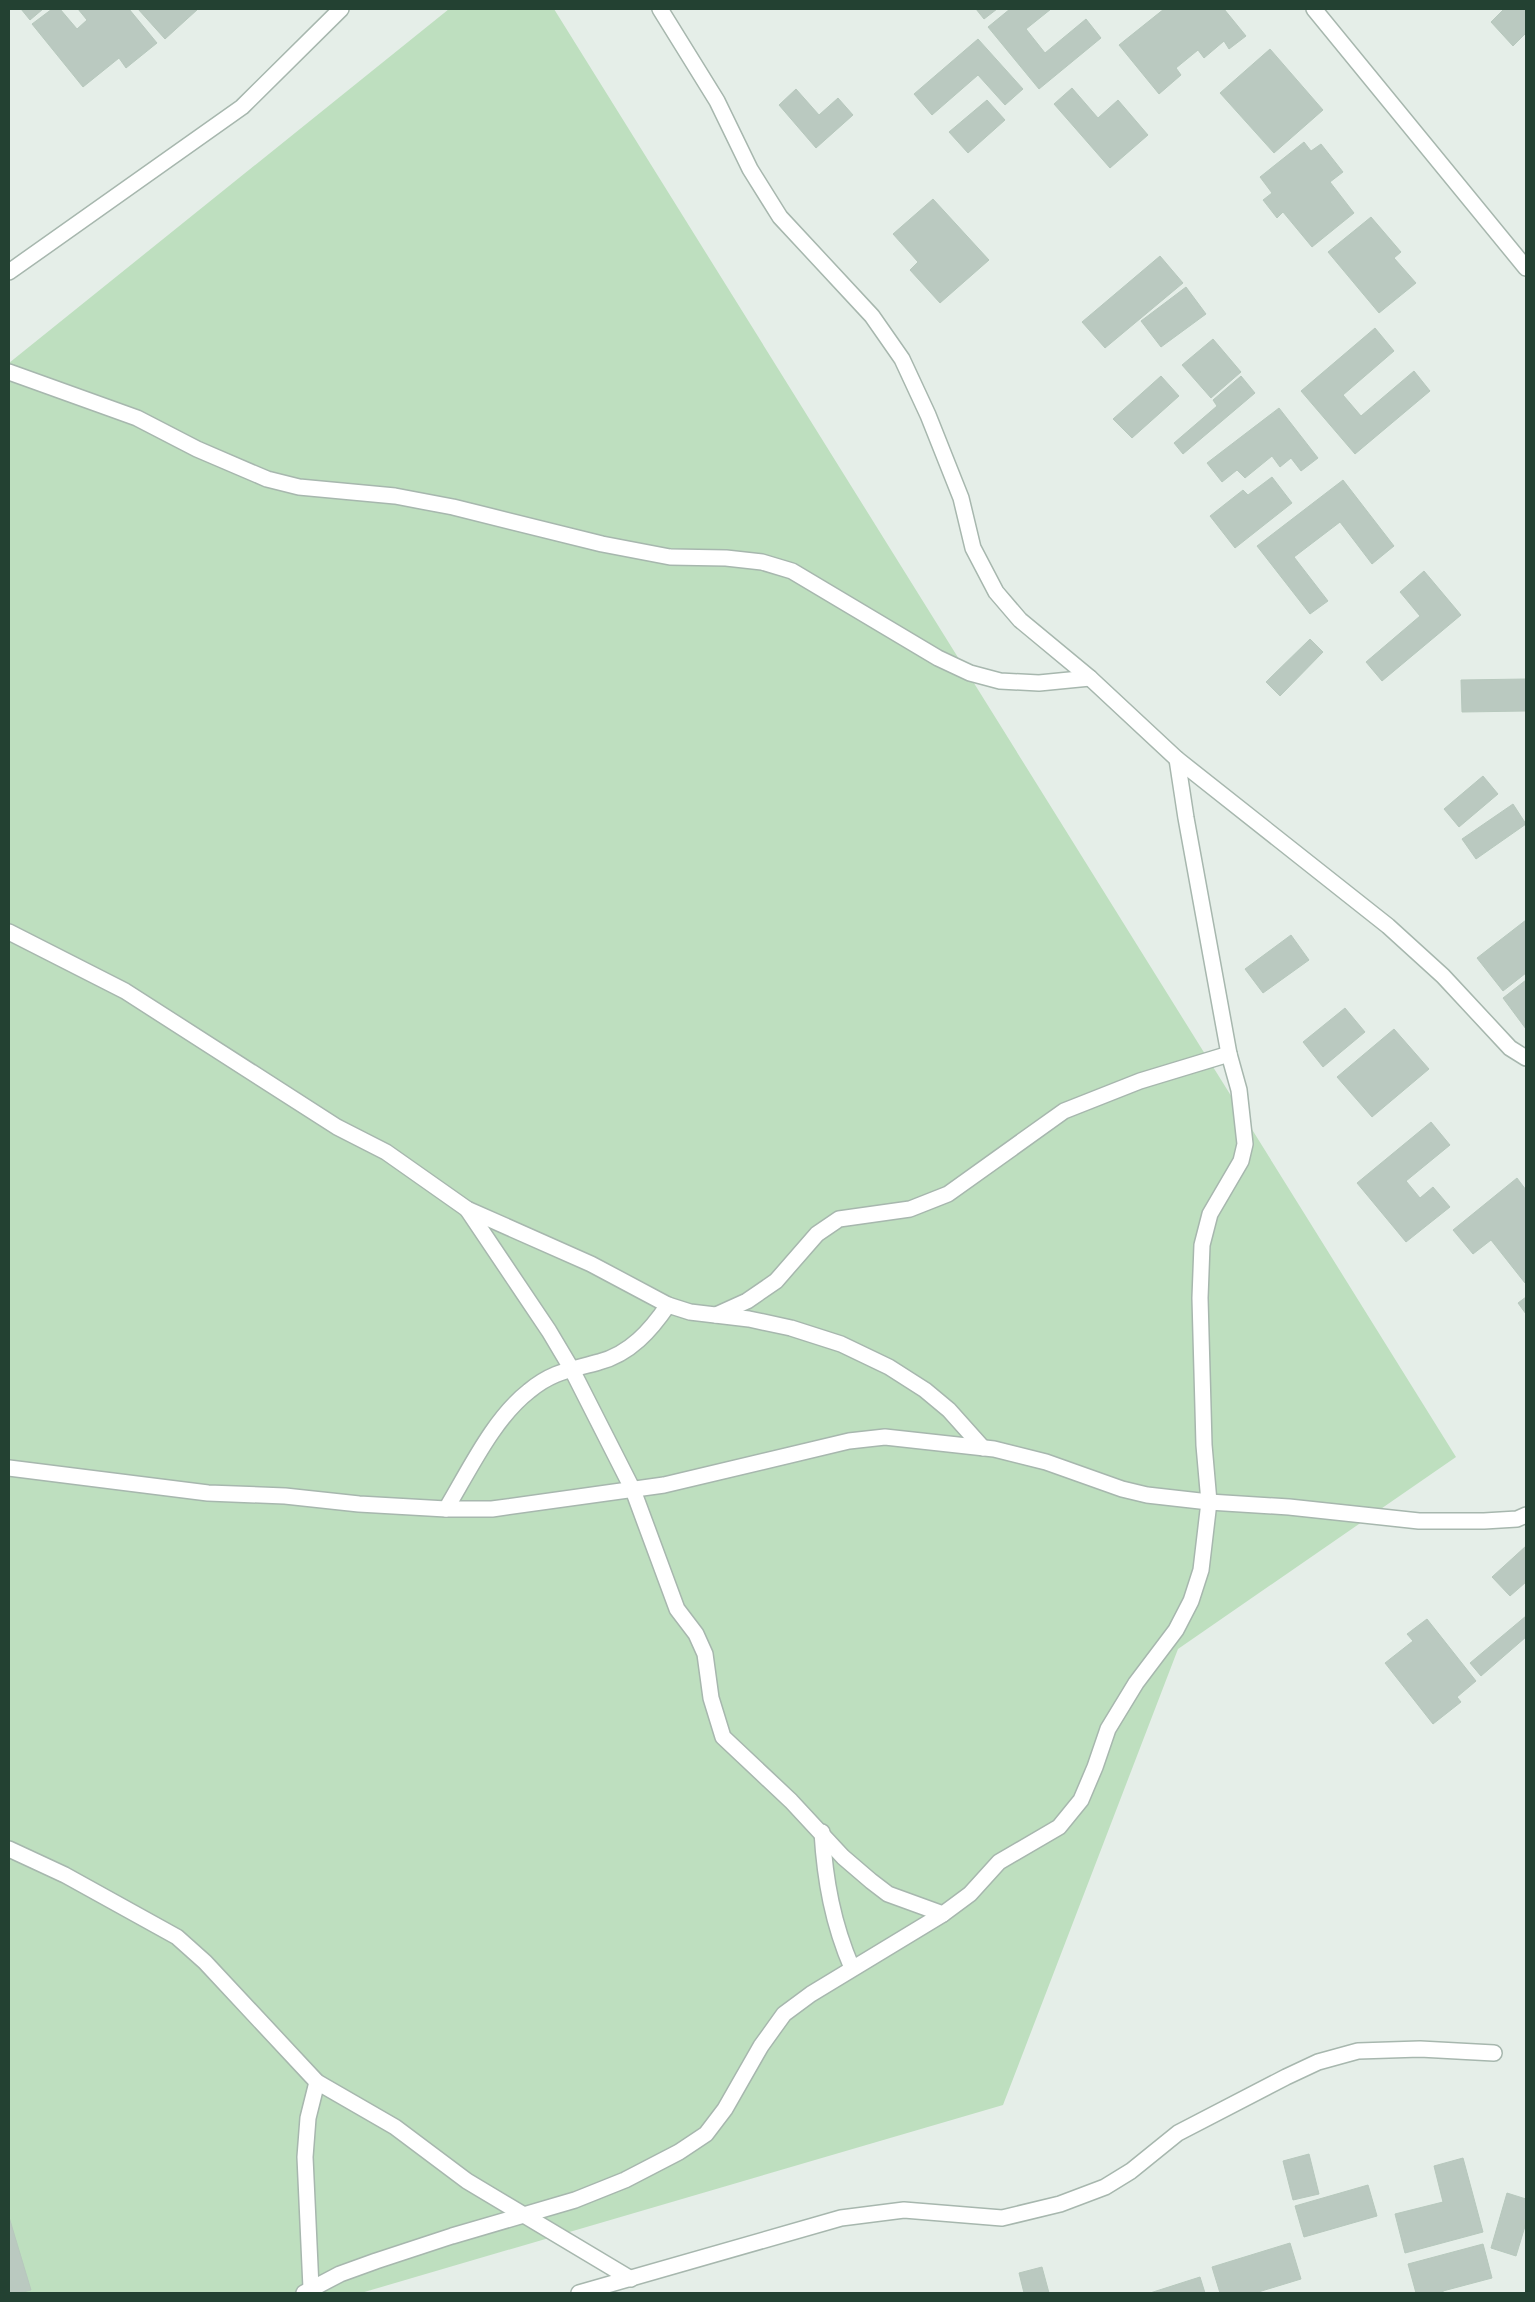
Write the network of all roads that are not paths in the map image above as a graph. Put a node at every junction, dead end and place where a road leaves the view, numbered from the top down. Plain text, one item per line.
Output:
1 (341, 9) edge
2 (660, 9) edge
3 (1314, 9) edge
4 (1526, 268) edge
5 (9, 272) edge
6 (9, 372) edge
7 (1090, 678) junction
8 (1177, 759) junction
9 (9, 932) edge
10 (1229, 1054) junction
11 (1526, 1058) edge
12 (467, 1209) junction
13 (668, 1305) junction
14 (714, 1316) junction
15 (571, 1368) junction
16 (983, 1448) junction
17 (9, 1468) edge
18 (633, 1490) junction
19 (1209, 1502) junction
20 (446, 1509) junction
21 (1526, 1515) edge
22 (822, 1832) junction
23 (9, 1849) edge
24 (944, 1914) junction
25 (852, 1968) junction
26 (1494, 2053) dead end
27 (317, 2082) junction
28 (526, 2215) junction
29 (631, 2279) junction
30 (308, 2291) edge
31 (579, 2293) edge

1 - 5 street
2 - 7 street
3 - 4 street
6 - 7 street
7 - 8 street
8 - 10 street
8 - 11 street
9 - 12 street
10 - 14 street
10 - 19 street
12 - 13 street
12 - 15 street
13 - 14 street
13 - 15 street
14 - 16 street
15 - 18 street
15 - 20 street
16 - 18 street
16 - 19 street
17 - 20 street
18 - 20 street
18 - 22 street
19 - 21 street
19 - 24 street
22 - 24 street
22 - 25 street
23 - 27 street
24 - 25 street
25 - 28 street
26 - 29 street
27 - 28 street
27 - 30 street
28 - 29 street
28 - 30 street
29 - 31 street

